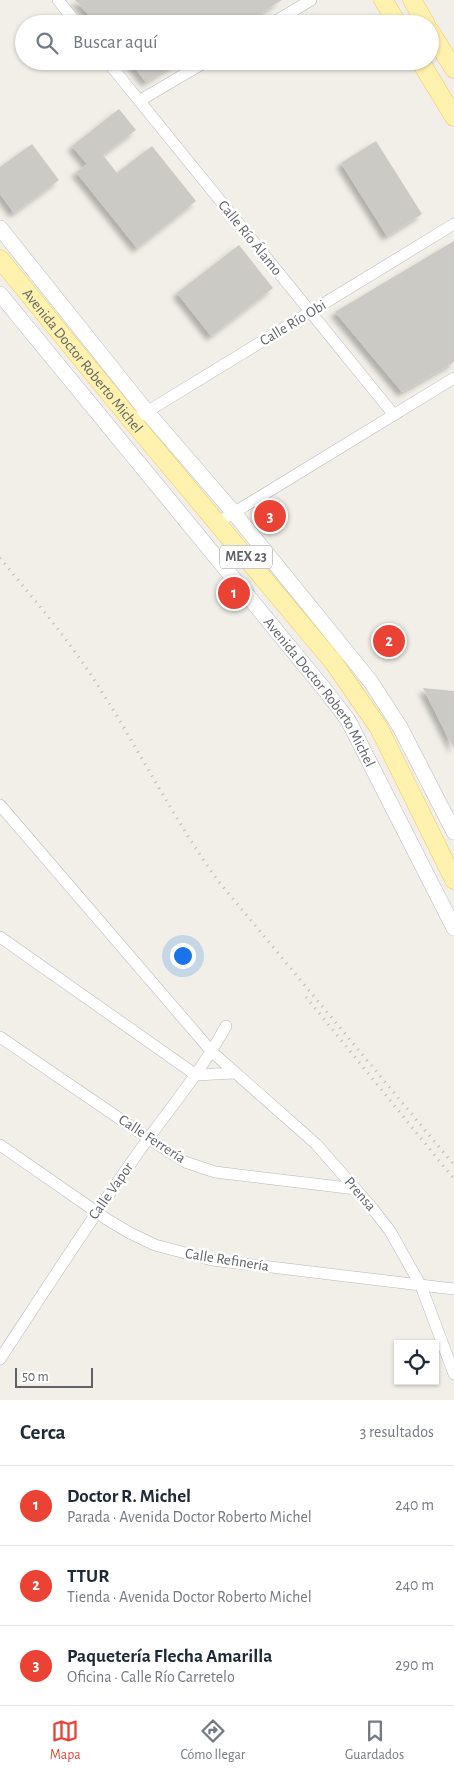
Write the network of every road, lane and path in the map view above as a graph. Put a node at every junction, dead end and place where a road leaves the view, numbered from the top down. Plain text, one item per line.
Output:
1 (59, 0) edge
2 (311, 0) edge
3 (383, 0) edge
4 (412, 0) edge
5 (70, 15) edge
6 (286, 15) edge
7 (392, 15) edge
8 (421, 15) edge
9 (439, 44) edge
10 (452, 63) edge
11 (114, 70) edge
12 (192, 70) edge
13 (425, 70) edge
14 (139, 101) junction
15 (454, 117) edge
16 (454, 224) edge
17 (0, 228) edge
18 (0, 259) edge
19 (0, 294) edge
20 (310, 312) junction
21 (454, 378) edge
22 (394, 415) junction
23 (140, 416) junction
24 (234, 513) junction
25 (217, 523) junction
26 (0, 805) edge
27 (454, 832) edge
28 (454, 880) edge
29 (454, 928) edge
30 (0, 937) edge
31 (226, 1026) dead end
32 (0, 1037) edge
33 (212, 1052) junction
34 (234, 1073) junction
35 (196, 1075) junction
36 (148, 1138) junction
37 (0, 1145) edge
38 (356, 1189) junction
39 (96, 1212) junction
40 (421, 1286) junction
41 (454, 1289) edge
42 (0, 1359) edge
43 (454, 1374) edge

1 - 5 street
2 - 6 street
3 - 7 main road
4 - 8 main road
9 - 10 main road
11 - 14 street, Calle Río Álamo
12 - 14 street
13 - 15 main road
14 - 20 street, Calle Río Álamo
16 - 20 street, Calle Río Obi
17 - 23 main road, Avenida Doctor Roberto Michel
18 - 23 main road, Avenida Doctor Roberto Michel / MEX 23
19 - 29 main road, Avenida Doctor Roberto Michel
20 - 22 street, Calle Río Álamo
20 - 23 street, Calle Río Obi
21 - 22 street
22 - 24 street
23 - 24 main road, Avenida Doctor Roberto Michel
23 - 25 main road, Avenida Doctor Roberto Michel / MEX 23
24 - 25 street
24 - 27 main road, Avenida Doctor Roberto Michel
25 - 28 main road, Avenida Doctor Roberto Michel / MEX 23
26 - 33 street, Prensa
30 - 35 street
31 - 33 street, Calle Vapor
32 - 36 street, Calle Ferrería
33 - 34 street, Prensa
33 - 35 street, Calle Vapor
34 - 35 street
34 - 38 street, Prensa
35 - 36 street, Calle Vapor
36 - 38 street, Calle Ferrería
36 - 39 street, Calle Vapor
37 - 39 street, Calle Refinería
38 - 40 street, Prensa
39 - 40 street, Calle Refinería
39 - 42 street, Calle Vapor
40 - 41 street, Calle Refinería
40 - 43 street, Prensa

